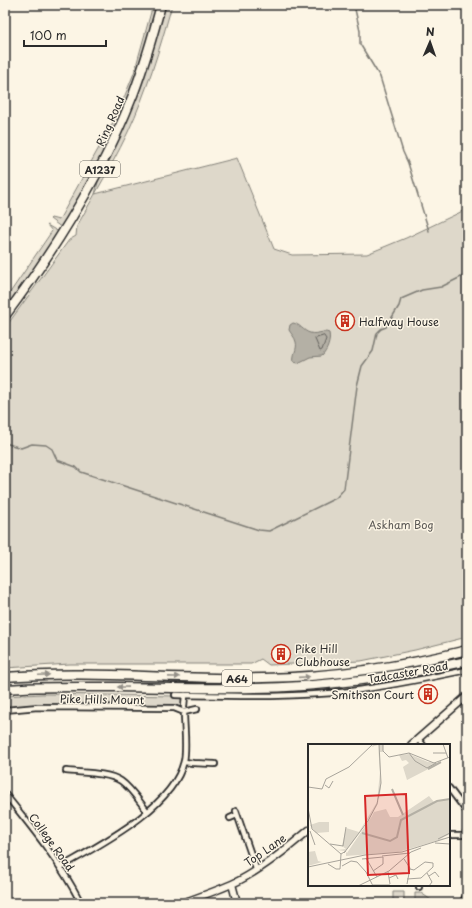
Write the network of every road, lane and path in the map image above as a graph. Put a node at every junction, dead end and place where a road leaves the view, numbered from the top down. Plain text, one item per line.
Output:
1 (161, 5) edge
2 (5, 316) edge
3 (467, 650) edge
4 (467, 661) edge
5 (467, 670) edge
6 (5, 677) edge
7 (5, 689) edge
8 (175, 695) dead end
9 (185, 695) junction
10 (467, 696) edge
11 (184, 706) dead end
12 (197, 709) dead end
13 (5, 710) edge
14 (184, 712) junction
15 (418, 739) junction
16 (411, 744) edge
17 (422, 744) edge
18 (184, 762) junction
19 (215, 764) dead end
20 (66, 771) dead end
21 (450, 789) edge
22 (5, 794) edge
23 (147, 811) junction
24 (467, 812) edge
25 (230, 818) dead end
26 (308, 831) edge
27 (467, 833) edge
28 (450, 835) edge
29 (61, 867) junction
30 (256, 869) junction
31 (232, 884) junction
32 (467, 894) edge
33 (81, 903) edge
34 (182, 903) edge
35 (237, 903) edge
36 (462, 903) edge

1 - 2 highway, Ring Road / A1237
6 -> 3 highway, A64
4 -> 7 highway, A64
5 - 9 street, Tadcaster Road
8 - 9 street, Tadcaster Road
9 - 11 street
10 - 15 street
12 - 14 street, Pike Hills Mount
13 - 14 street, Pike Hills Mount
14 - 18 street
15 - 16 street
15 - 17 street
18 - 19 street
18 - 23 street
20 - 23 street
21 - 24 street
22 - 29 street, College Road
23 - 29 street
25 - 30 street
26 - 30 street, Top Lane
27 - 28 street
29 - 33 street, College Road
30 - 31 street, Top Lane
31 - 34 street, Top Lane
31 - 35 street
32 - 36 street

